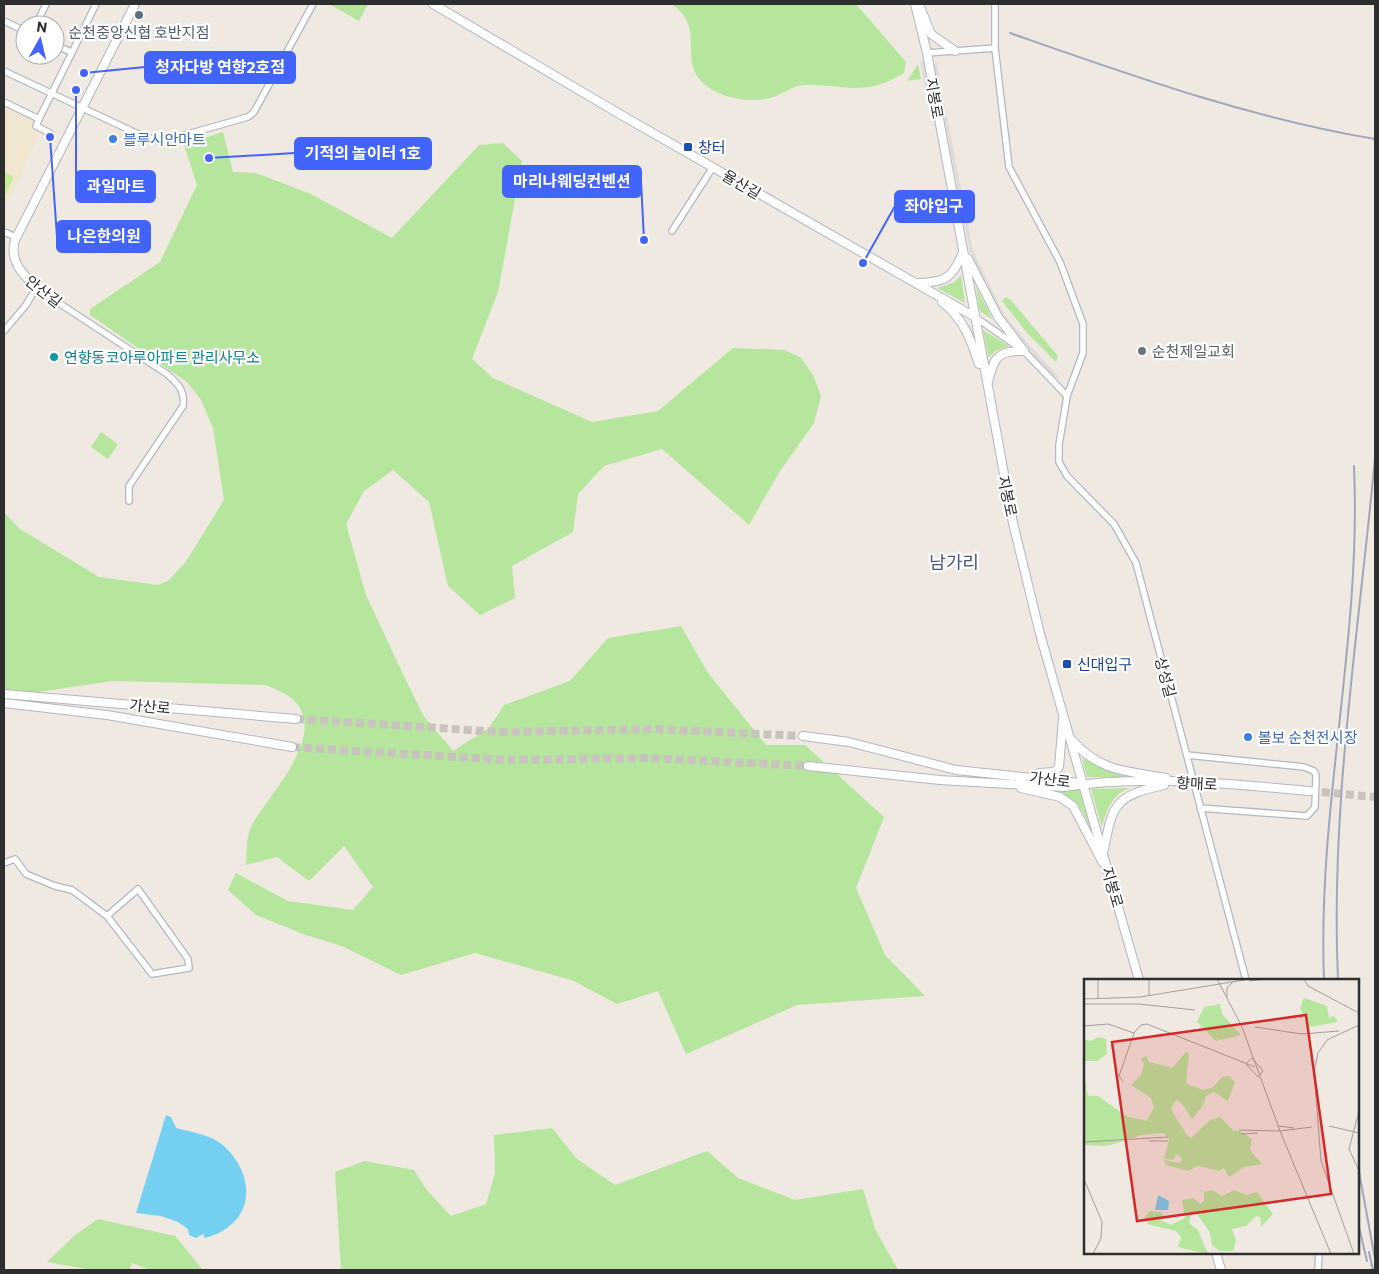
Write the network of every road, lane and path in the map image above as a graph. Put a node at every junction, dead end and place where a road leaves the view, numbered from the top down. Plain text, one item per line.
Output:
1 (96, 4) edge
2 (135, 4) edge
3 (313, 4) edge
4 (433, 4) edge
5 (916, 4) edge
6 (919, 4) edge
7 (995, 4) edge
8 (995, 48) junction
9 (65, 49) edge
10 (955, 51) junction
11 (71, 52) junction
12 (927, 54) junction
13 (4, 71) edge
14 (50, 93) junction
15 (4, 102) edge
16 (82, 108) junction
17 (39, 119) junction
18 (50, 133) dead end
19 (713, 168) junction
20 (672, 231) dead end
21 (4, 232) edge
22 (16, 238) junction
23 (964, 251) junction
24 (917, 283) junction
25 (36, 288) junction
26 (975, 317) junction
27 (4, 331) edge
28 (1024, 351) junction
29 (987, 386) junction
30 (1067, 396) junction
31 (129, 502) dead end
32 (4, 694) edge
33 (4, 703) edge
34 (1063, 712) junction
35 (296, 718) tunnel mouth
36 (803, 736) tunnel mouth
37 (1072, 740) junction
38 (292, 747) tunnel mouth
39 (1187, 755) junction
40 (808, 766) tunnel mouth
41 (993, 773) junction
42 (1183, 781) junction
43 (992, 782) junction
44 (1194, 782) junction
45 (1084, 784) junction
46 (1310, 791) tunnel mouth
47 (1200, 808) junction
48 (1103, 853) junction
49 (4, 863) edge
50 (1110, 875) junction
51 (107, 916) junction
52 (1139, 979) edge
53 (1246, 979) edge
54 (1216, 1254) edge
55 (1320, 1254) edge
56 (1220, 1270) edge
57 (1318, 1270) edge

1 - 11 street
2 - 16 main road, 안산길
3 - 16 street
4 - 19 main road, 율산길
5 - 12 main road, 지봉로
6 - 10 main road
7 - 8 street, 상성길
8 - 10 street
8 - 30 street, 상성길
9 - 11 street
10 - 12 street
11 - 14 street
12 - 23 main road, 지봉로
13 - 14 street
14 - 16 street
14 - 17 street
15 - 17 street
16 - 22 main road, 안산길
17 - 18 street
19 - 20 street
19 - 24 main road, 율산길
21 - 22 street
22 - 25 main road, 안산길
23 - 24 main road
23 - 26 main road, 지봉로
23 - 28 main road
24 - 26 main road, 율산길
24 - 29 main road
25 - 27 street
25 - 31 street, 안산길
26 - 28 street
26 - 29 main road, 지봉로
28 - 29 main road
28 - 30 street
29 - 34 main road, 지봉로
30 - 39 street, 상성길
32 - 35 main road, 가산로
33 - 38 main road, 가산로
34 - 37 main road, 지봉로
34 - 41 main road
36 - 41 main road, 가산로
37 - 42 main road
37 - 45 main road, 지봉로
39 - 44 street, 상성길
39 - 47 street
40 - 43 main road, 가산로
41 - 45 main road, 가산로
42 - 44 main road, 향매로
42 - 45 main road, 향매로
42 - 48 main road
43 - 45 main road, 가산로
43 - 50 main road
44 - 46 main road, 향매로
44 - 47 street, 상성길
45 - 48 main road, 지봉로
47 - 53 street, 상성길
48 - 50 main road, 지봉로
49 - 51 street
50 - 52 main road, 지봉로
51 - 51 street
54 - 56 main road
55 - 57 street

